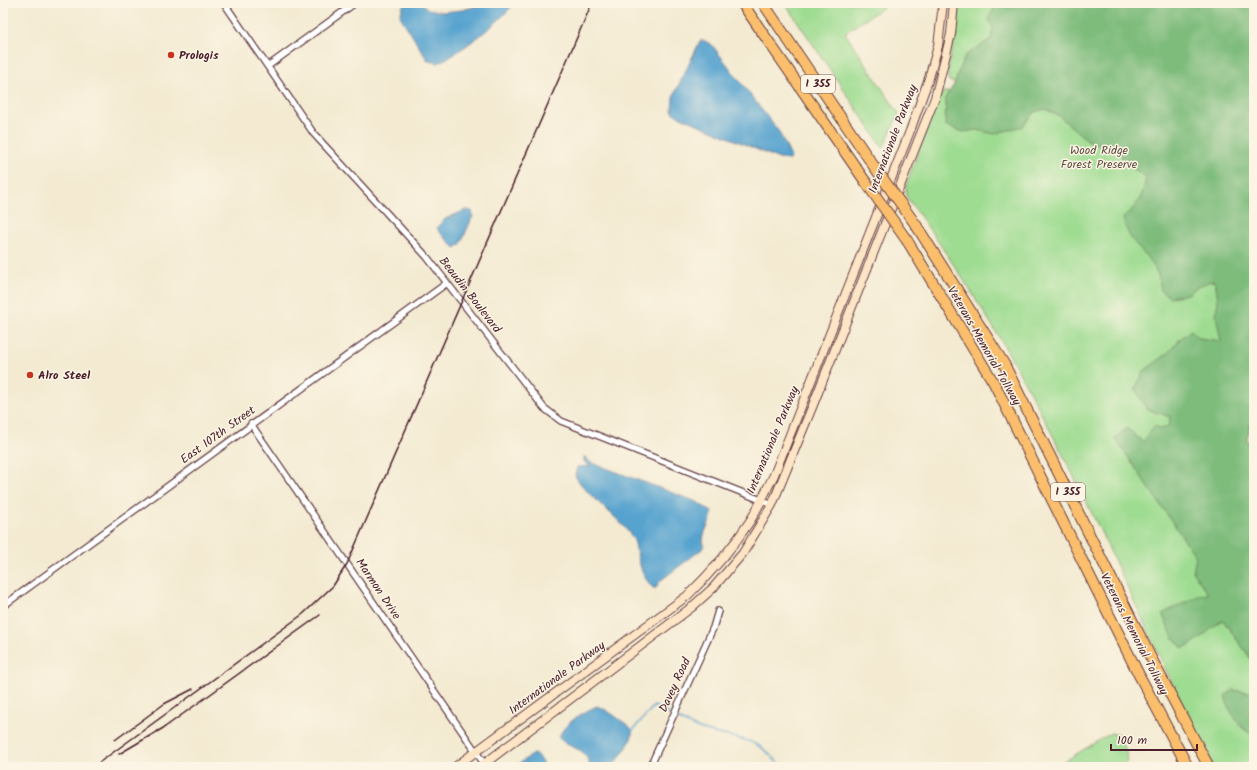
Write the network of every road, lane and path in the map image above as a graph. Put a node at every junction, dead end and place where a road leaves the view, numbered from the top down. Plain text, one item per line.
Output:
1 (224, 3) edge
2 (355, 3) edge
3 (742, 3) edge
4 (763, 3) edge
5 (943, 3) edge
6 (954, 3) edge
7 (268, 66) junction
8 (447, 283) junction
9 (251, 424) junction
10 (761, 500) junction
11 (772, 505) junction
12 (3, 606) edge
13 (718, 611) dead end
14 (476, 752) junction
15 (483, 766) edge
16 (455, 767) edge
17 (650, 767) edge
18 (1188, 767) edge
19 (1209, 767) edge

1 - 7 street, Beaudin Boulevard
2 - 7 street
3 - 18 highway, Veterans Memorial Tollway / I 355, bridge
4 - 19 highway, Veterans Memorial Tollway / I 355, bridge
5 - 10 street, Internationale Parkway
6 - 11 street, Internationale Parkway
7 - 8 street, Beaudin Boulevard
8 - 9 street, East 107th Street
8 - 10 street, Beaudin Boulevard
9 - 12 street, East 107th Street
9 - 14 street, Marmon Drive
10 - 11 street, Beaudin Boulevard
10 - 14 street, Internationale Parkway
11 - 15 street, Internationale Parkway
13 - 17 street, Davey Road
14 - 15 street, Marmon Drive
14 - 16 street, Internationale Parkway

